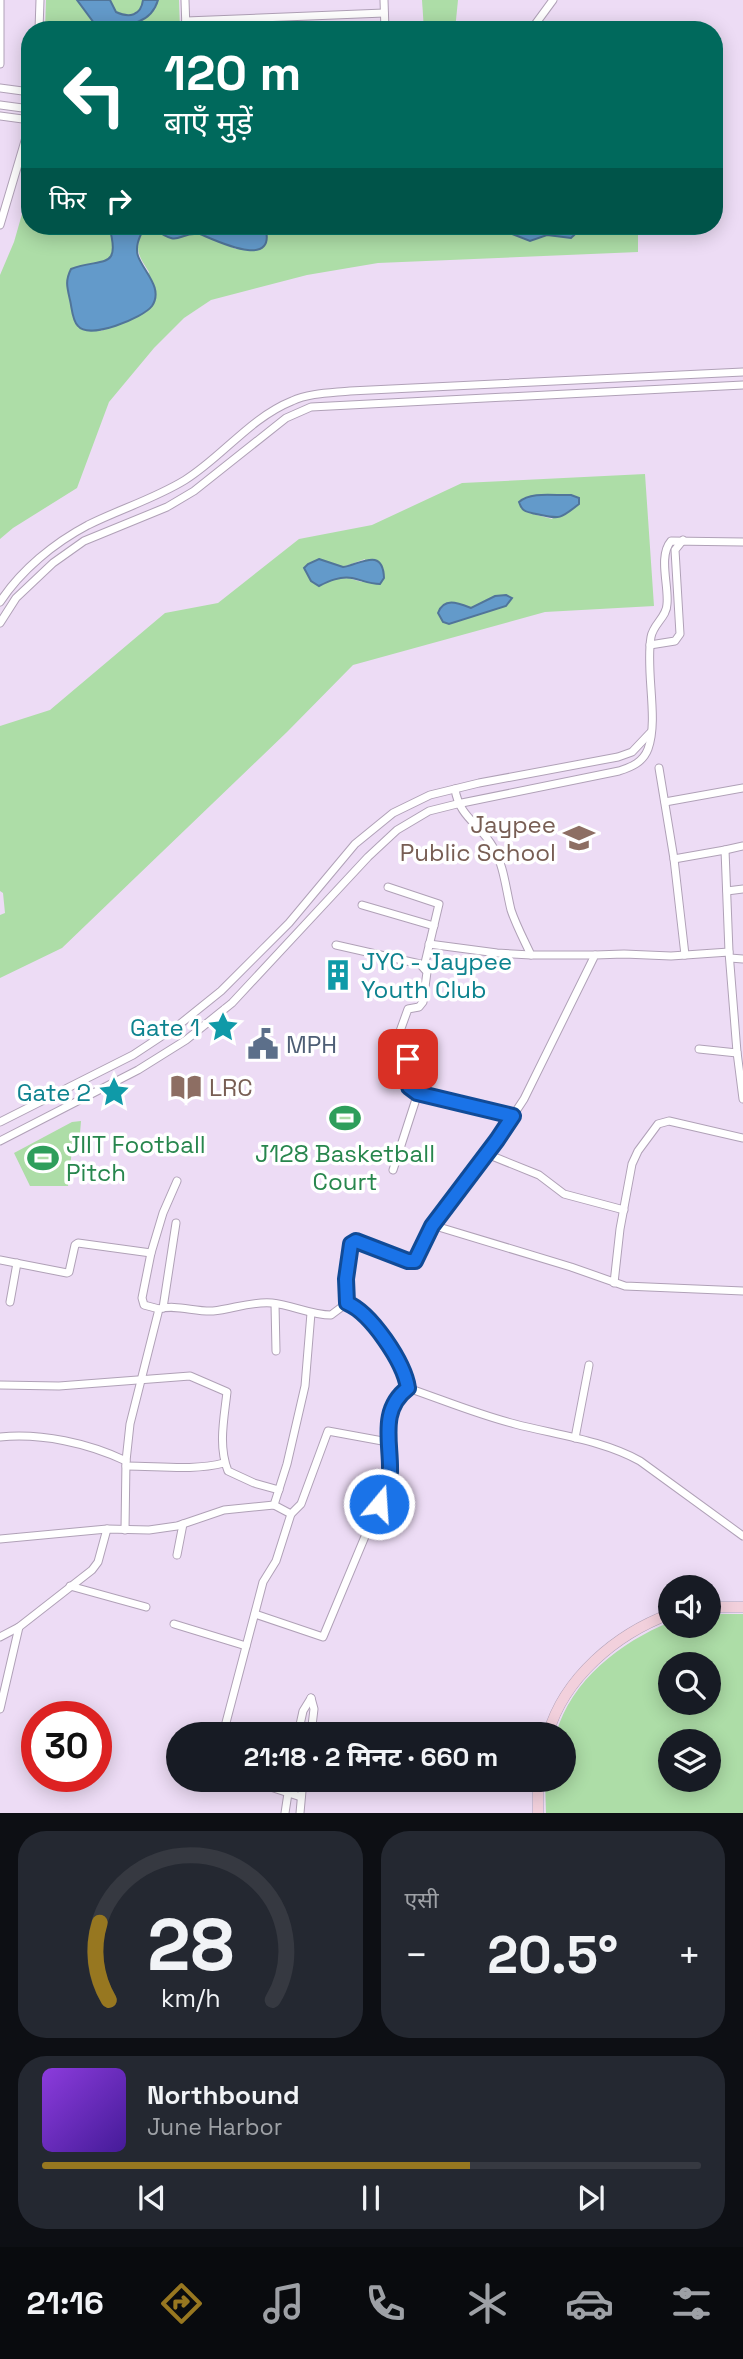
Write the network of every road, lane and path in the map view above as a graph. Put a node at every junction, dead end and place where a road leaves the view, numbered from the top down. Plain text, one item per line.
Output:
1 (0, 0) edge
2 (40, 0) edge
3 (185, 0) edge
4 (384, 0) edge
5 (553, 0) edge
6 (384, 13) junction
7 (39, 21) edge
8 (186, 21) edge
9 (262, 21) edge
10 (384, 21) edge
11 (538, 21) edge
12 (0, 64) edge
13 (0, 88) edge
14 (21, 91) edge
15 (0, 105) edge
16 (21, 108) edge
17 (0, 116) edge
18 (21, 120) edge
19 (21, 153) edge
20 (0, 225) edge
21 (743, 372) edge
22 (743, 385) edge
23 (384, 389) junction
24 (385, 402) junction
25 (684, 540) junction
26 (743, 542) edge
27 (0, 602) edge
28 (0, 623) edge
29 (650, 645) junction
30 (650, 733) junction
31 (659, 768) dead end
32 (743, 788) edge
33 (455, 789) junction
34 (665, 802) junction
35 (457, 804) junction
36 (743, 846) edge
37 (725, 850) junction
38 (674, 859) junction
39 (335, 868) junction
40 (347, 880) junction
41 (388, 887) dead end
42 (743, 889) edge
43 (727, 891) junction
44 (362, 905) dead end
45 (433, 926) junction
46 (429, 944) junction
47 (336, 945) dead end
48 (531, 955) junction
49 (596, 955) junction
50 (685, 955) junction
51 (730, 955) junction
52 (743, 958) edge
53 (424, 967) junction
54 (699, 1049) dead end
55 (737, 1053) junction
56 (417, 1093) junction
57 (743, 1099) edge
58 (513, 1116) junction
59 (0, 1122) edge
60 (0, 1128) edge
61 (743, 1138) edge
62 (3, 1139) edge
63 (487, 1154) junction
64 (393, 1170) dead end
65 (177, 1181) dead end
66 (624, 1210) junction
67 (176, 1223) dead end
68 (432, 1226) junction
69 (151, 1254) junction
70 (0, 1260) edge
71 (17, 1263) junction
72 (614, 1283) junction
73 (743, 1291) edge
74 (10, 1302) dead end
75 (347, 1303) junction
76 (275, 1304) junction
77 (161, 1308) junction
78 (311, 1313) junction
79 (276, 1351) dead end
80 (589, 1366) dead end
81 (139, 1381) junction
82 (0, 1385) edge
83 (408, 1388) junction
84 (0, 1437) edge
85 (575, 1438) junction
86 (388, 1442) junction
87 (225, 1463) junction
88 (126, 1464) junction
89 (279, 1490) junction
90 (274, 1504) junction
91 (291, 1514) junction
92 (183, 1524) junction
93 (107, 1529) junction
94 (125, 1530) junction
95 (743, 1536) edge
96 (0, 1539) edge
97 (177, 1555) dead end
98 (70, 1586) junction
99 (146, 1607) dead end
100 (721, 1607) edge
101 (743, 1607) edge
102 (255, 1614) junction
103 (658, 1619) edge
104 (174, 1624) dead end
105 (19, 1627) junction
106 (0, 1637) edge
107 (247, 1646) junction
108 (0, 1709) edge
109 (226, 1722) edge
110 (301, 1722) edge
111 (313, 1722) edge
112 (552, 1722) edge
113 (282, 1792) edge
114 (302, 1792) edge
115 (537, 1792) edge
116 (287, 1794) junction
117 (301, 1797) junction
118 (285, 1813) edge
119 (300, 1813) edge
120 (538, 1813) edge

1 - 12 street
2 - 7 street
3 - 8 street
4 - 6 street
5 - 11 street
6 - 9 street
6 - 10 street
13 - 14 street
15 - 16 street
17 - 18 street
19 - 20 street
21 - 23 street
22 - 24 street
23 - 24 street
23 - 27 street
24 - 28 street
25 - 26 street
25 - 29 street
25 - 29 street
29 - 30 street
30 - 33 street
30 - 35 street
31 - 34 street
32 - 34 street
33 - 35 street
33 - 39 street
34 - 38 street
35 - 40 street
35 - 48 street
36 - 37 street
37 - 38 street
37 - 43 street
38 - 50 street
39 - 40 street
39 - 59 street
40 - 62 street
41 - 45 street
42 - 43 street
43 - 51 street
44 - 45 street
45 - 46 street
46 - 48 street
46 - 53 street
47 - 53 street
48 - 49 street
49 - 50 street
49 - 58 street
50 - 51 street
51 - 52 street
51 - 55 street
53 - 56 street
54 - 55 street
55 - 57 street
56 - 58 street
56 - 64 street
58 - 63 street
60 - 62 street
61 - 66 street
63 - 66 street
63 - 68 street
65 - 69 street
66 - 72 street
67 - 77 street
68 - 72 street
68 - 75 street
69 - 71 street
69 - 77 street
70 - 71 street
71 - 74 street
72 - 73 street
75 - 78 street
75 - 83 street
76 - 77 street
76 - 78 street
76 - 79 street
77 - 81 street
78 - 89 street
80 - 85 street
81 - 82 street
81 - 87 street
81 - 88 street
83 - 85 street
83 - 86 street
84 - 88 street
85 - 95 street
86 - 91 street
86 - 102 street
87 - 88 street
87 - 89 street
88 - 94 street
89 - 90 street
90 - 91 street
90 - 92 street
91 - 102 street
92 - 94 street
92 - 97 street
93 - 94 street
93 - 96 street
93 - 98 street
98 - 99 street
98 - 105 street
100 - 101 main road
102 - 107 street
103 - 112 main road
104 - 107 street
105 - 106 street
105 - 108 street
107 - 109 street
110 - 111 street
113 - 116 street
114 - 117 street
115 - 120 main road
116 - 117 street
116 - 118 street
117 - 119 street

